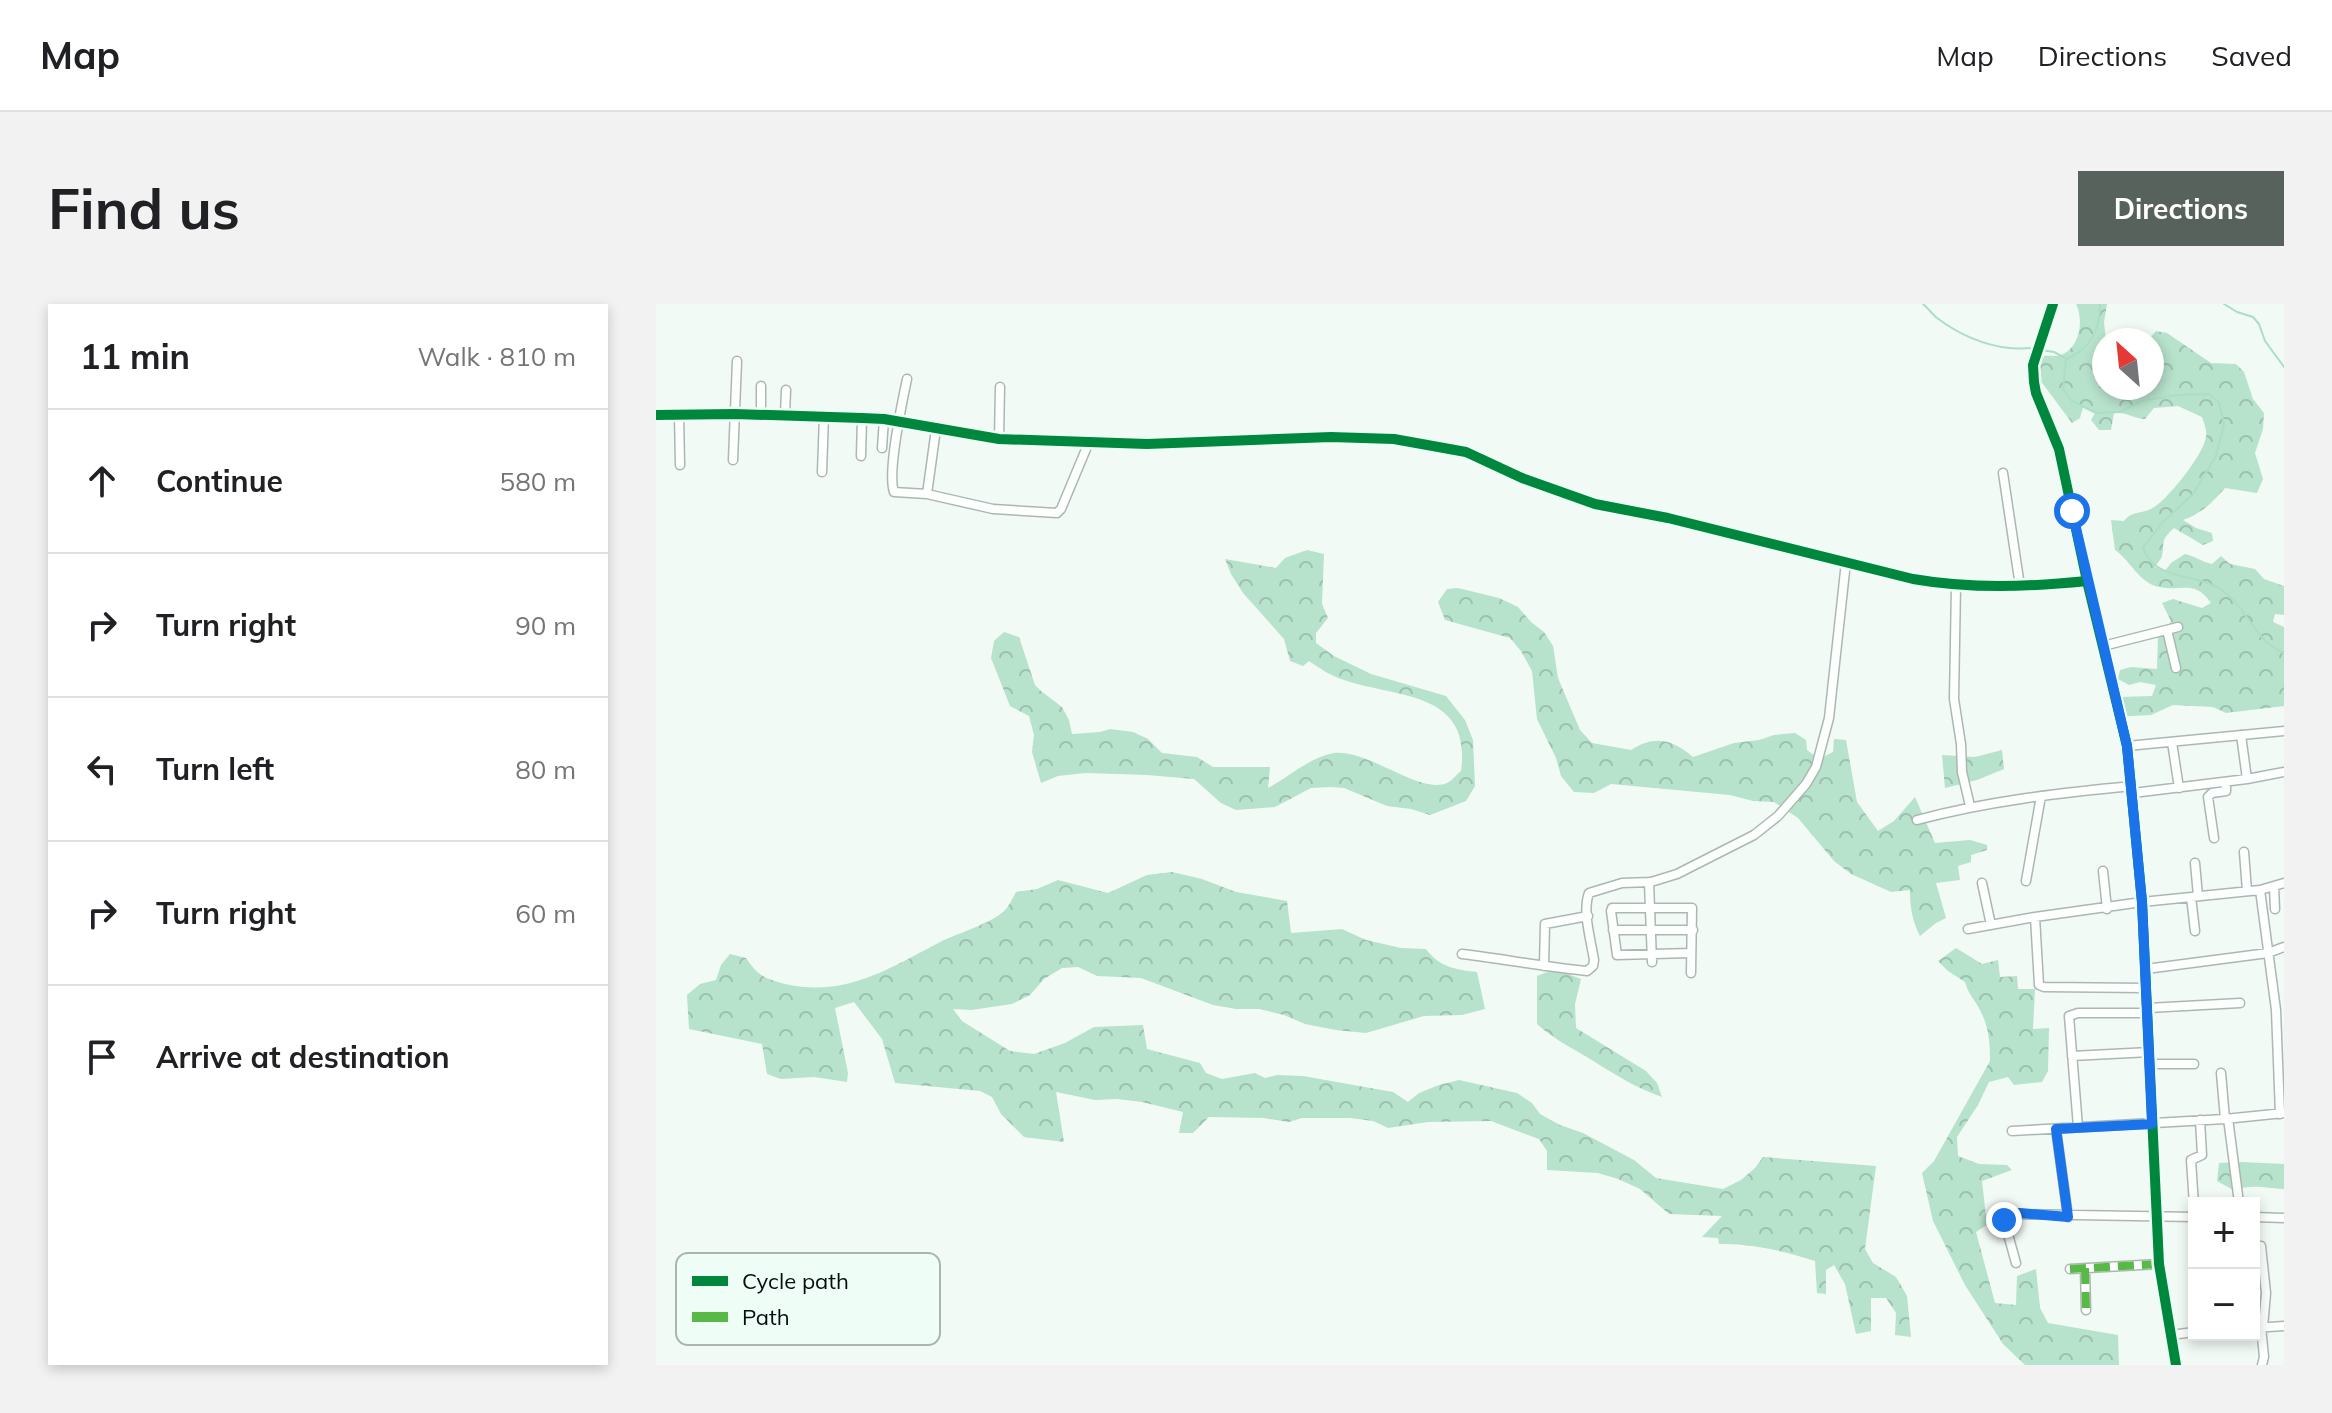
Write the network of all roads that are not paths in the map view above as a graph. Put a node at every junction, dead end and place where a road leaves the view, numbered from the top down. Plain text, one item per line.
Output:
1 (2053, 304) edge
2 (737, 361) dead end
3 (907, 379) dead end
4 (761, 386) dead end
5 (1000, 387) dead end
6 (786, 390) dead end
7 (679, 414) junction
8 (735, 414) junction
9 (656, 415) edge
10 (761, 415) junction
11 (785, 415) junction
12 (824, 416) junction
13 (862, 418) junction
14 (884, 419) junction
15 (898, 423) junction
16 (936, 429) junction
17 (999, 439) junction
18 (1089, 442) junction
19 (882, 448) dead end
20 (861, 456) dead end
21 (733, 460) dead end
22 (680, 465) dead end
23 (822, 472) dead end
24 (2003, 473) dead end
25 (927, 494) junction
26 (1846, 562) junction
27 (2087, 581) junction
28 (1956, 585) junction
29 (2020, 586) junction
30 (2178, 627) dead end
31 (2167, 630) junction
32 (2103, 646) junction
33 (2176, 668) dead end
34 (2284, 731) edge
35 (2241, 735) junction
36 (2172, 742) junction
37 (2127, 746) junction
38 (2284, 772) edge
39 (2247, 779) junction
40 (2226, 782) junction
41 (2179, 788) junction
42 (2133, 790) junction
43 (2041, 796) junction
44 (1970, 806) junction
45 (1917, 820) dead end
46 (2214, 838) dead end
47 (2244, 852) dead end
48 (2195, 863) dead end
49 (2103, 871) dead end
50 (2026, 881) dead end
51 (1649, 882) junction
52 (1982, 883) dead end
53 (2284, 883) edge
54 (2274, 887) junction
55 (2260, 890) junction
56 (2247, 891) junction
57 (2195, 897) junction
58 (2142, 902) junction
59 (1650, 906) junction
60 (2107, 909) junction
61 (2275, 909) dead end
62 (1588, 916) junction
63 (2035, 917) junction
64 (1991, 925) junction
65 (1968, 929) dead end
66 (1613, 930) junction
67 (1651, 930) junction
68 (1693, 930) junction
69 (2195, 931) dead end
70 (2284, 947) edge
71 (1690, 953) junction
72 (2268, 953) junction
73 (1462, 954) dead end
74 (1652, 957) junction
75 (1544, 966) junction
76 (2146, 969) junction
77 (1691, 973) dead end
78 (2147, 988) junction
79 (2240, 1003) dead end
80 (2149, 1010) junction
81 (2280, 1010) edge
82 (2150, 1052) junction
83 (2072, 1056) junction
84 (2150, 1064) junction
85 (2194, 1064) dead end
86 (2221, 1073) dead end
87 (2282, 1114) edge
88 (2226, 1119) junction
89 (2200, 1120) junction
90 (2152, 1124) junction
91 (2078, 1127) junction
92 (2056, 1129) junction
93 (2012, 1131) dead end
94 (2193, 1197) edge
95 (2238, 1197) edge
96 (2068, 1217) junction
97 (2188, 1217) edge
98 (2260, 1217) edge
99 (2156, 1218) junction
100 (2284, 1218) edge
101 (2261, 1246) dead end
102 (2016, 1263) dead end
103 (2159, 1264) junction
104 (2085, 1268) junction
105 (2070, 1269) dead end
106 (2086, 1310) dead end
107 (2260, 1322) edge
108 (2284, 1326) edge
109 (2260, 1327) edge
110 (2188, 1333) edge
111 (2260, 1333) edge
112 (2171, 1335) junction
113 (2176, 1365) edge
114 (2262, 1365) edge

1 - 27 street
2 - 8 street
3 - 15 street
4 - 10 street
5 - 17 street
6 - 11 street
7 - 8 street
7 - 9 street
7 - 22 street
8 - 10 street
8 - 21 street
10 - 11 street
11 - 12 street
12 - 13 street
12 - 23 street
13 - 14 street
13 - 20 street
14 - 15 street
14 - 19 street
15 - 16 street
15 - 25 street
16 - 17 street
16 - 25 street
17 - 18 street
18 - 25 street
18 - 26 street
24 - 29 street
26 - 28 street
26 - 51 street
27 - 29 street
27 - 32 street
28 - 29 street
28 - 44 street
30 - 31 street
31 - 32 street
31 - 33 street
32 - 37 street
34 - 35 street
35 - 36 street
35 - 39 street
36 - 37 street
36 - 41 street
37 - 42 street
38 - 39 street
39 - 40 street
40 - 41 street
40 - 46 street
41 - 42 street
42 - 43 street
42 - 58 street
43 - 44 street
43 - 50 street
44 - 45 street
47 - 56 street
48 - 57 street
49 - 60 street
51 - 59 street
51 - 62 street
52 - 64 street
53 - 54 street
54 - 55 street
54 - 61 street
55 - 56 street
55 - 72 street
56 - 57 street
57 - 58 street
57 - 69 street
58 - 60 street
58 - 76 street
59 - 66 street
59 - 67 street
59 - 68 street
60 - 63 street
62 - 75 street
62 - 75 street
63 - 64 street
63 - 78 street
64 - 65 street
66 - 67 street
66 - 74 street
67 - 68 street
67 - 74 street
68 - 71 street
70 - 72 street
71 - 74 street
71 - 77 street
72 - 76 street
72 - 81 street
73 - 75 street
76 - 78 street
78 - 80 street
79 - 80 street
80 - 82 street
80 - 83 street
81 - 87 street
82 - 83 street
82 - 84 street
83 - 91 street
84 - 85 street
84 - 90 street
86 - 88 street
87 - 88 street
88 - 89 street
88 - 95 street
89 - 90 street
89 - 94 street
90 - 91 street
90 - 99 street
91 - 92 street
92 - 93 street
92 - 96 street
96 - 99 street
96 - 102 street
97 - 99 street
98 - 100 street
99 - 103 street
101 - 107 street
103 - 104 street
103 - 112 street
104 - 105 street
104 - 106 street
108 - 109 street
110 - 112 street
111 - 114 street
112 - 113 street

